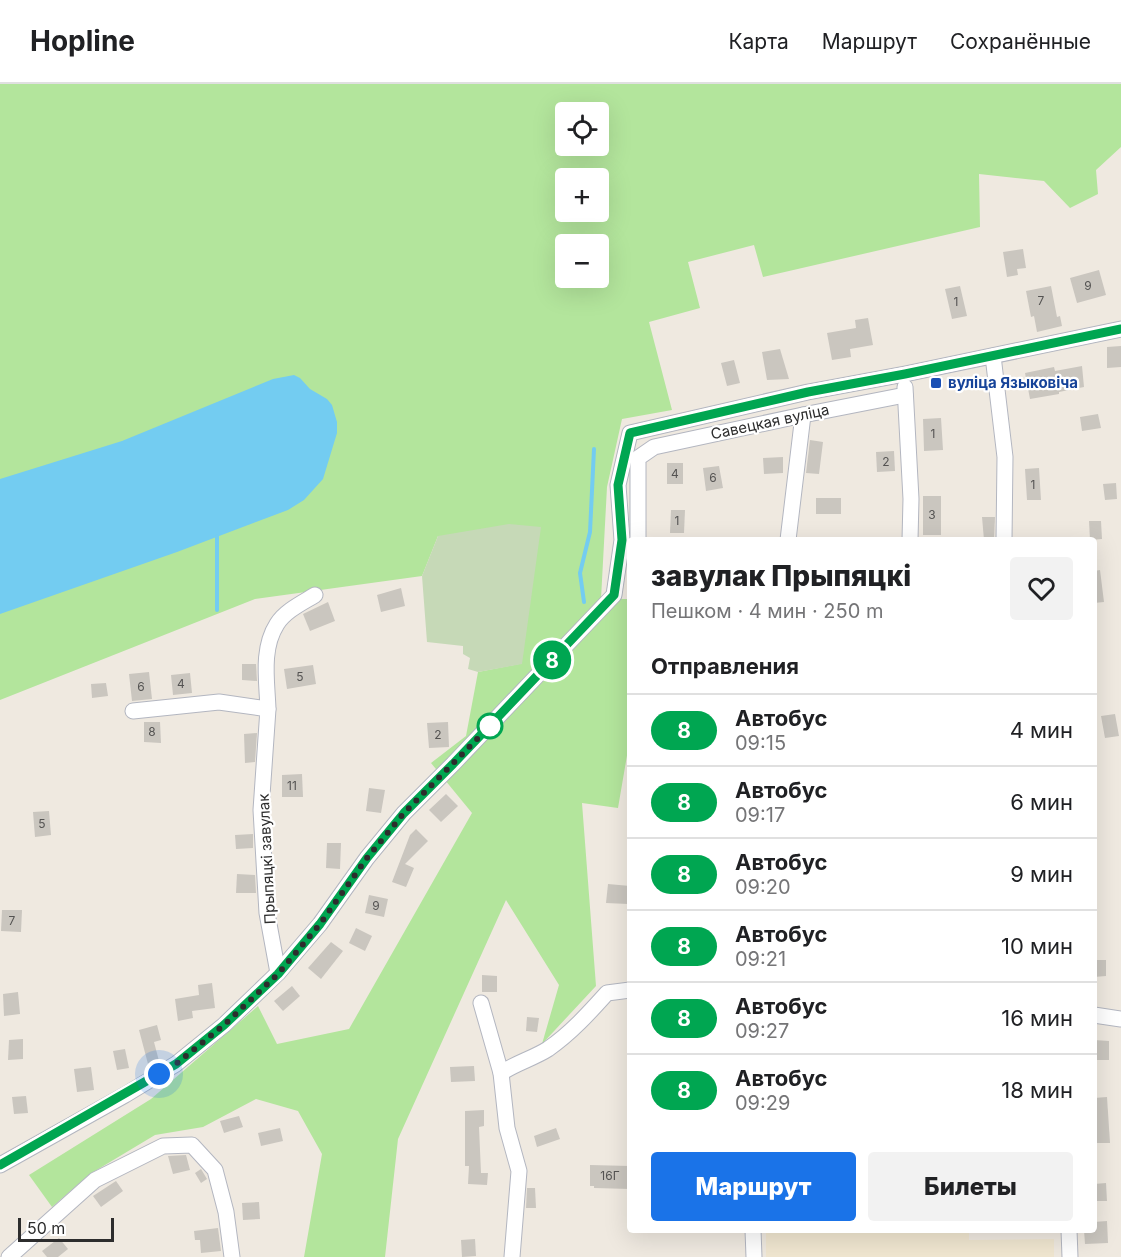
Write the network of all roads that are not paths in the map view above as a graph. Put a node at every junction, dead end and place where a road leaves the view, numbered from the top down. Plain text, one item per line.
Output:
1 (1121, 329) edge
2 (993, 356) junction
3 (905, 374) junction
4 (905, 395) junction
5 (803, 415) junction
6 (638, 537) edge
7 (788, 537) edge
8 (910, 537) edge
9 (1004, 537) edge
10 (315, 595) dead end
11 (268, 709) junction
12 (133, 711) dead end
13 (278, 974) junction
14 (627, 990) edge
15 (481, 1003) dead end
16 (1097, 1015) edge
17 (1121, 1019) edge
18 (501, 1073) junction
19 (0, 1165) edge
20 (753, 1233) edge
21 (1069, 1233) edge
22 (9, 1257) edge
23 (232, 1257) edge
24 (512, 1257) edge
25 (754, 1257) edge
26 (1070, 1257) edge

1 - 2 street, Савецкая вуліца
2 - 3 street, Савецкая вуліца
2 - 9 street
3 - 4 street
3 - 13 street, Савецкая вуліца
4 - 5 street, Савецкая вуліца
4 - 8 street
5 - 6 street, Савецкая вуліца
5 - 7 street
10 - 11 street, Прыпяцкі завулак
11 - 12 street
11 - 13 street, Прыпяцкі завулак
13 - 19 street
14 - 18 street
15 - 18 street
16 - 17 street
18 - 24 street
20 - 25 street
21 - 26 street
22 - 23 street

